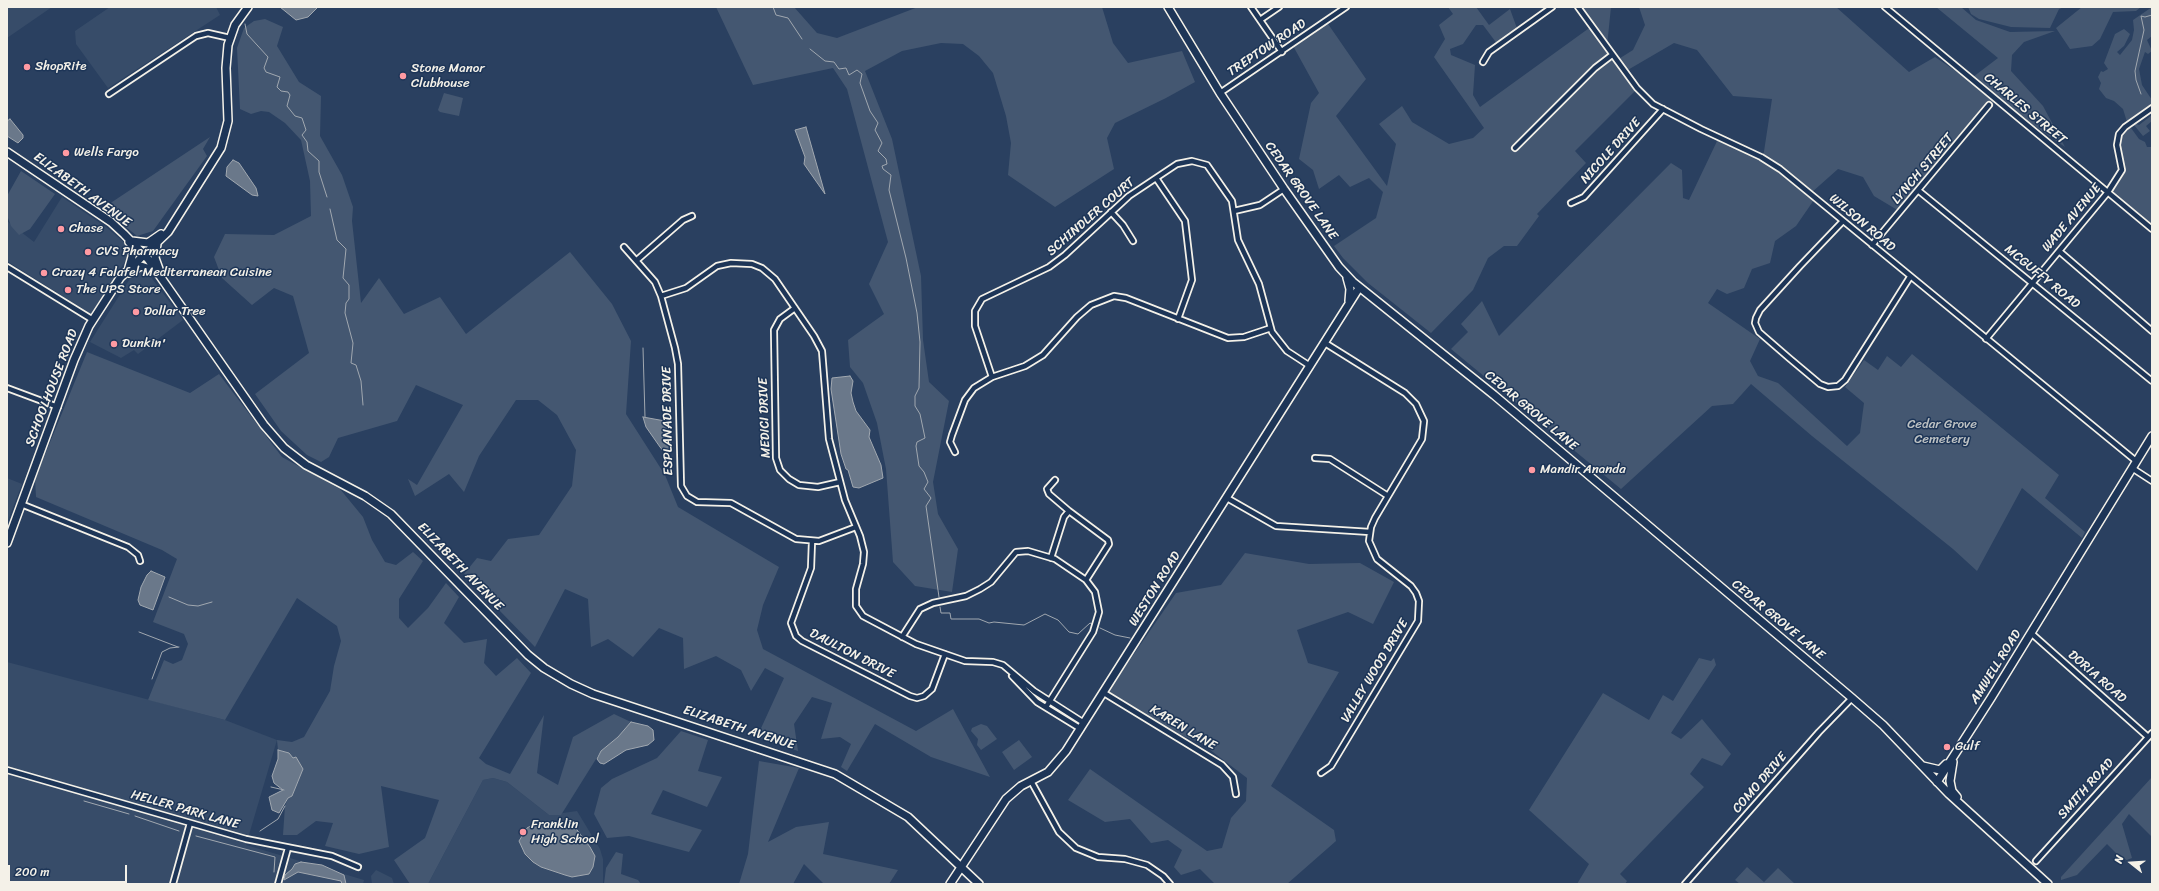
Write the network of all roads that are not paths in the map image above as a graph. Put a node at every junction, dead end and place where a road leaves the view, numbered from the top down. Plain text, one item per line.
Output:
1 (248, 7) edge
2 (1168, 7) edge
3 (1251, 7) edge
4 (1279, 7) edge
5 (1346, 7) edge
6 (1552, 7) edge
7 (1578, 7) edge
8 (1885, 7) edge
9 (1260, 20) junction
10 (230, 38) junction
11 (1282, 52) junction
12 (1612, 55) junction
13 (1483, 62) dead end
14 (1220, 92) junction
15 (109, 94) dead end
16 (1989, 105) dead end
17 (2152, 108) edge
18 (1663, 109) junction
19 (1515, 148) dead end
20 (7, 152) edge
21 (1156, 178) junction
22 (1284, 189) junction
23 (1919, 191) junction
24 (2108, 192) junction
25 (1572, 203) dead end
26 (1234, 210) junction
27 (1111, 212) junction
28 (692, 216) dead end
29 (1843, 221) junction
30 (2152, 229) edge
31 (168, 232) junction
32 (129, 239) junction
33 (1133, 241) dead end
34 (157, 244) junction
35 (1872, 245) junction
36 (624, 248) dead end
37 (2059, 251) junction
38 (144, 255) junction
39 (637, 260) junction
40 (7, 268) edge
41 (127, 271) junction
42 (157, 272) junction
43 (1346, 274) junction
44 (1910, 277) junction
45 (119, 280) junction
46 (2032, 283) junction
47 (1359, 288) junction
48 (661, 296) junction
49 (1347, 306) junction
50 (795, 308) junction
51 (1178, 319) junction
52 (93, 320) junction
53 (1271, 328) junction
54 (2152, 331) edge
55 (1986, 339) junction
56 (1325, 343) junction
57 (1310, 366) junction
58 (992, 377) junction
59 (2152, 381) edge
60 (7, 388) edge
61 (58, 407) junction
62 (2152, 436) edge
63 (954, 452) dead end
64 (1315, 458) dead end
65 (2136, 461) junction
66 (2132, 468) junction
67 (1055, 480) dead end
68 (2152, 481) edge
69 (840, 482) junction
70 (1388, 496) junction
71 (1227, 498) junction
72 (21, 504) junction
73 (1069, 511) junction
74 (856, 527) junction
75 (1370, 532) junction
76 (812, 541) junction
77 (7, 543) edge
78 (1050, 558) junction
79 (140, 561) dead end
80 (1086, 580) junction
81 (2031, 633) junction
82 (902, 637) junction
83 (945, 654) junction
84 (1003, 665) junction
85 (1104, 693) junction
86 (1852, 698) junction
87 (1050, 701) junction
88 (1046, 707) junction
89 (1082, 726) junction
90 (2152, 733) edge
91 (2148, 737) junction
92 (1960, 746) junction
93 (1954, 756) junction
94 (1922, 766) junction
95 (7, 770) edge
96 (1322, 773) dead end
97 (1031, 781) junction
98 (1937, 782) junction
99 (1236, 794) dead end
100 (1977, 819) junction
101 (190, 822) junction
102 (288, 848) junction
103 (970, 854) junction
104 (948, 855) junction
105 (2036, 860) dead end
106 (358, 867) dead end
107 (961, 867) junction
108 (173, 884) edge
109 (278, 884) edge
110 (950, 884) edge
111 (979, 884) edge
112 (1170, 884) edge
113 (1685, 884) edge
114 (2048, 884) edge

1 - 10 street, SCHOOLHOUSE ROAD
2 - 14 street, CEDAR GROVE LANE
3 - 9 street
4 - 9 street
5 - 11 street, TREPTOW ROAD
6 - 13 street
7 - 12 street, WILSON ROAD
8 - 24 street, CHARLES STREET
9 - 11 street
10 - 15 street
10 - 31 street, SCHOOLHOUSE ROAD
11 - 14 street, TREPTOW ROAD
12 - 18 street, WILSON ROAD
12 - 19 street
14 - 22 street, CEDAR GROVE LANE
16 - 23 street, LYNCH STREET
17 - 24 street, WADE AVENUE
18 - 25 street, NICOLE DRIVE
18 - 29 street, WILSON ROAD
20 - 32 street, ELIZABETH AVENUE
21 - 26 street, SCHINDLER COURT
21 - 27 street, SCHINDLER COURT
21 - 51 street
22 - 26 street
22 - 43 street, CEDAR GROVE LANE
23 - 35 street, LYNCH STREET
23 - 46 street, MCGUFFY ROAD
24 - 30 street, CHARLES STREET
24 - 37 street, WADE AVENUE
26 - 53 street, SCHINDLER COURT
27 - 33 street
27 - 58 street, SCHINDLER COURT
28 - 39 street
29 - 35 street, WILSON ROAD
29 - 44 street
31 - 32 street
31 - 34 street, SCHOOLHOUSE ROAD
32 - 38 street, ELIZABETH AVENUE
32 - 41 street
34 - 38 street, SCHOOLHOUSE ROAD
34 - 42 street
35 - 44 street, WILSON ROAD
36 - 39 street, ESPLANADE DRIVE
37 - 46 street, WADE AVENUE
37 - 54 street
38 - 41 street, SCHOOLHOUSE ROAD
38 - 42 street, ELIZABETH AVENUE
39 - 48 street, ESPLANADE DRIVE
40 - 52 street
41 - 45 street, SCHOOLHOUSE ROAD
42 - 45 street
42 - 104 street, ELIZABETH AVENUE
43 - 47 street, CEDAR GROVE LANE
43 - 49 street
44 - 55 street, WILSON ROAD
45 - 52 street, SCHOOLHOUSE ROAD
46 - 55 street, WADE AVENUE
46 - 59 street, MCGUFFY ROAD
47 - 49 street, WESTON ROAD
47 - 86 street, CEDAR GROVE LANE
48 - 50 street
48 - 76 street, ESPLANADE DRIVE
49 - 56 street, WESTON ROAD
50 - 69 street
50 - 69 street, MEDICI DRIVE
51 - 53 street
51 - 58 street
52 - 61 street, SCHOOLHOUSE ROAD
53 - 57 street, SCHINDLER COURT
55 - 65 street, WILSON ROAD
56 - 57 street, WESTON ROAD
56 - 70 street
57 - 71 street, WESTON ROAD
58 - 63 street
60 - 61 street
61 - 72 street, SCHOOLHOUSE ROAD
62 - 65 street, AMWELL ROAD
64 - 70 street
65 - 66 street, AMWELL ROAD
66 - 68 street
66 - 81 street, AMWELL ROAD
67 - 73 street
69 - 74 street
70 - 75 street
71 - 75 street
71 - 85 street, WESTON ROAD
72 - 77 street, SCHOOLHOUSE ROAD
72 - 79 street
73 - 78 street
73 - 80 street
74 - 76 street, ESPLANADE DRIVE
74 - 82 street
75 - 96 street, VALLEY WOOD DRIVE
76 - 83 street, DAULTON DRIVE
78 - 80 street
78 - 82 street
80 - 87 street
81 - 91 street, DORIA ROAD
81 - 92 street, AMWELL ROAD
82 - 83 street
83 - 84 street
84 - 87 street
84 - 88 street
85 - 89 street, WESTON ROAD
85 - 99 street, KAREN LANE
86 - 94 street, CEDAR GROVE LANE
86 - 113 street, COMO DRIVE
87 - 88 street
87 - 89 street
88 - 89 street
89 - 97 street, WESTON ROAD
90 - 91 street, SMITH ROAD
91 - 105 street, SMITH ROAD
92 - 93 street, AMWELL ROAD
92 - 94 street
93 - 98 street, AMWELL ROAD
93 - 100 street
94 - 98 street, CEDAR GROVE LANE
95 - 101 street, HELLER PARK LANE
97 - 103 street, WESTON ROAD
97 - 112 street
98 - 100 street
100 - 114 street
101 - 102 street, HELLER PARK LANE
101 - 108 street
102 - 106 street, HELLER PARK LANE
102 - 109 street
103 - 104 street
103 - 107 street, WESTON ROAD
104 - 107 street, ELIZABETH AVENUE
107 - 110 street, WESTON ROAD
107 - 111 street, ELIZABETH AVENUE

